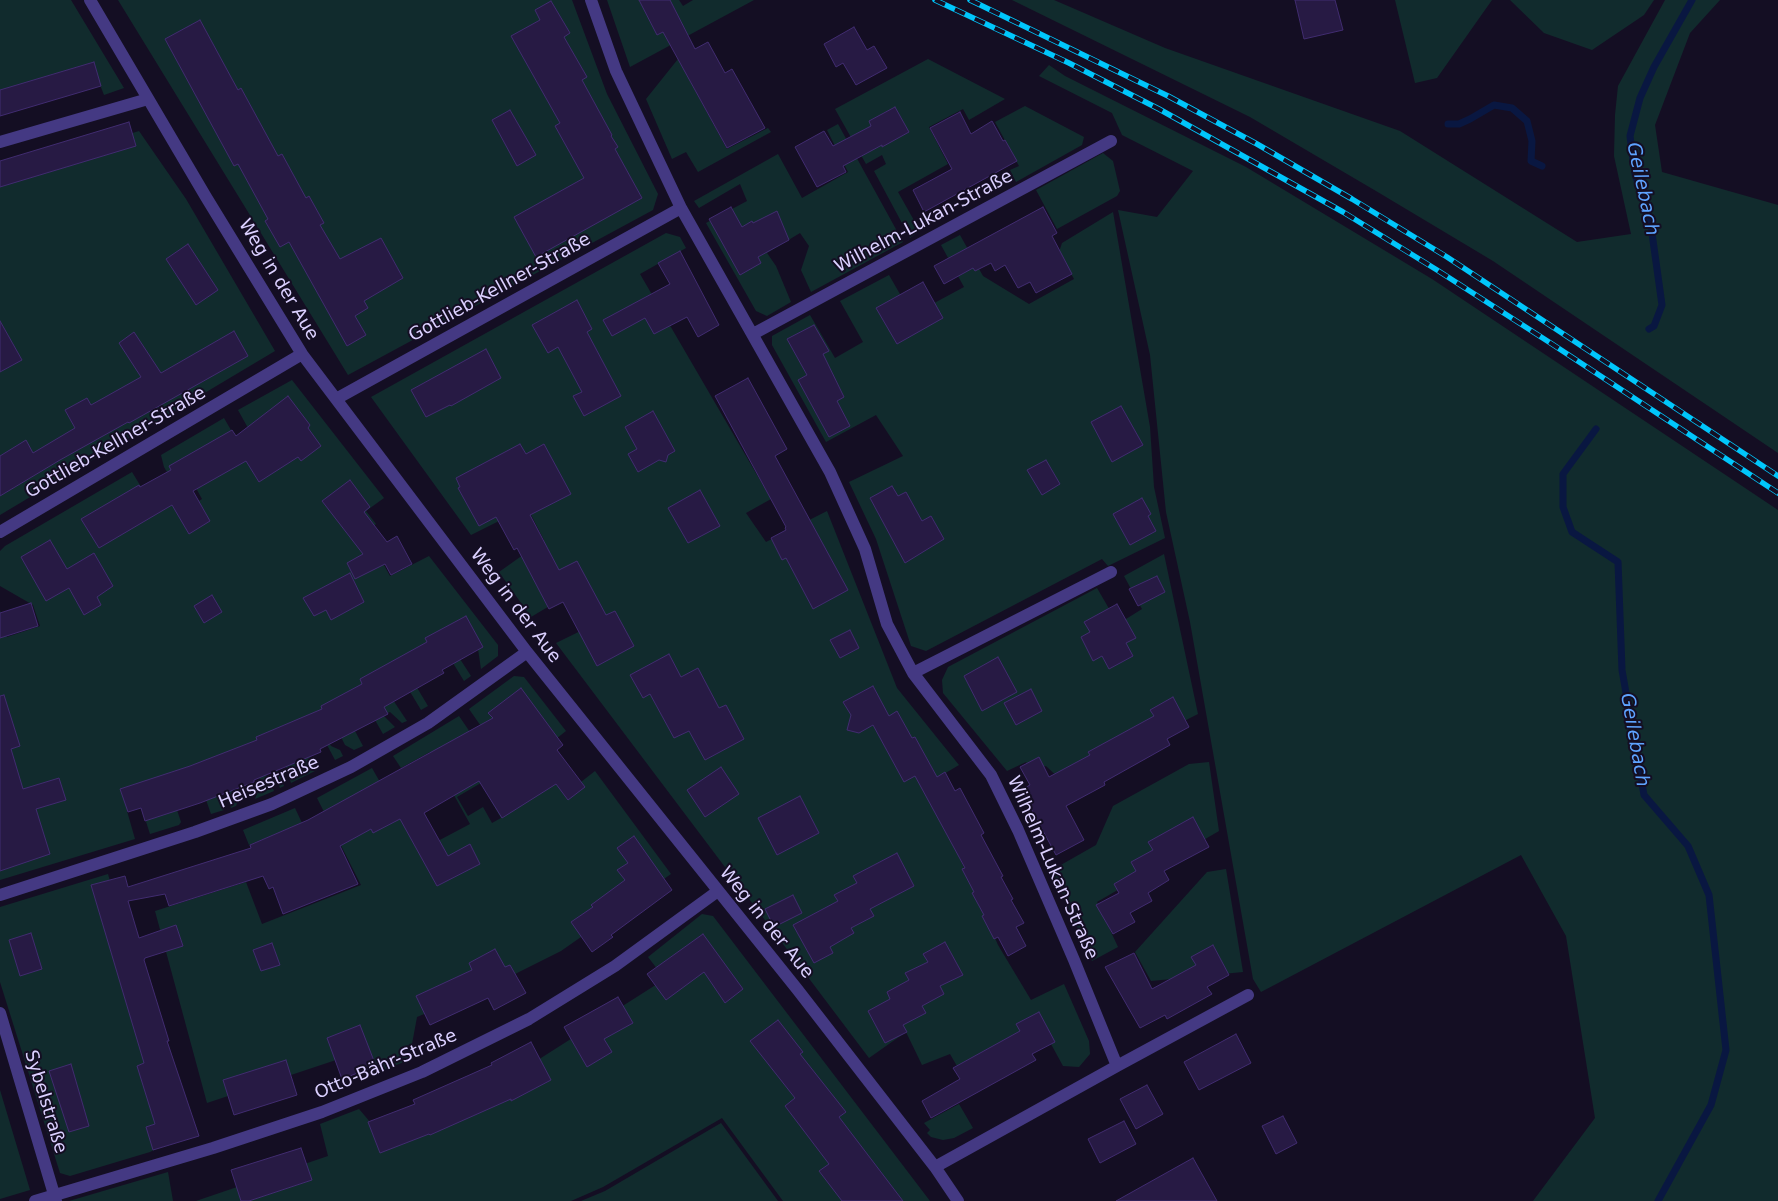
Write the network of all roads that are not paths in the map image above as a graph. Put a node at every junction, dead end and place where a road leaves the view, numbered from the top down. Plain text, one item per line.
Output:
1 (90, 0) edge
2 (591, 0) edge
3 (148, 99) junction
4 (1111, 141) dead end
5 (0, 142) edge
6 (681, 208) junction
7 (752, 334) junction
8 (302, 354) junction
9 (336, 399) junction
10 (0, 532) edge
11 (1111, 572) dead end
12 (527, 652) junction
13 (913, 673) junction
14 (718, 891) junction
15 (0, 895) edge
16 (1248, 995) dead end
17 (0, 1013) edge
18 (1117, 1066) junction
19 (935, 1167) junction
20 (55, 1198) edge
21 (35, 1201) edge
22 (958, 1201) edge

1 - 3 street, Weg in der Aue
2 - 6 street, Wilhelm-Lukan-Straße
3 - 5 street
3 - 8 street, Weg in der Aue
4 - 7 street, Wilhelm-Lukan-Straße
6 - 7 street, Wilhelm-Lukan-Straße
6 - 9 street, Gottlieb-Kellner-Straße
7 - 13 street, Wilhelm-Lukan-Straße
8 - 9 street, Weg in der Aue
8 - 10 street, Gottlieb-Kellner-Straße
9 - 12 street, Weg in der Aue
11 - 13 street
12 - 14 street, Weg in der Aue
12 - 15 street, Heisestraße
13 - 18 street, Wilhelm-Lukan-Straße
14 - 19 street, Weg in der Aue
14 - 20 street, Otto-Bähr-Straße
16 - 18 street
17 - 20 street, Sybelstraße
18 - 19 street
19 - 22 street, Weg in der Aue
20 - 21 street, Otto-Bähr-Straße

